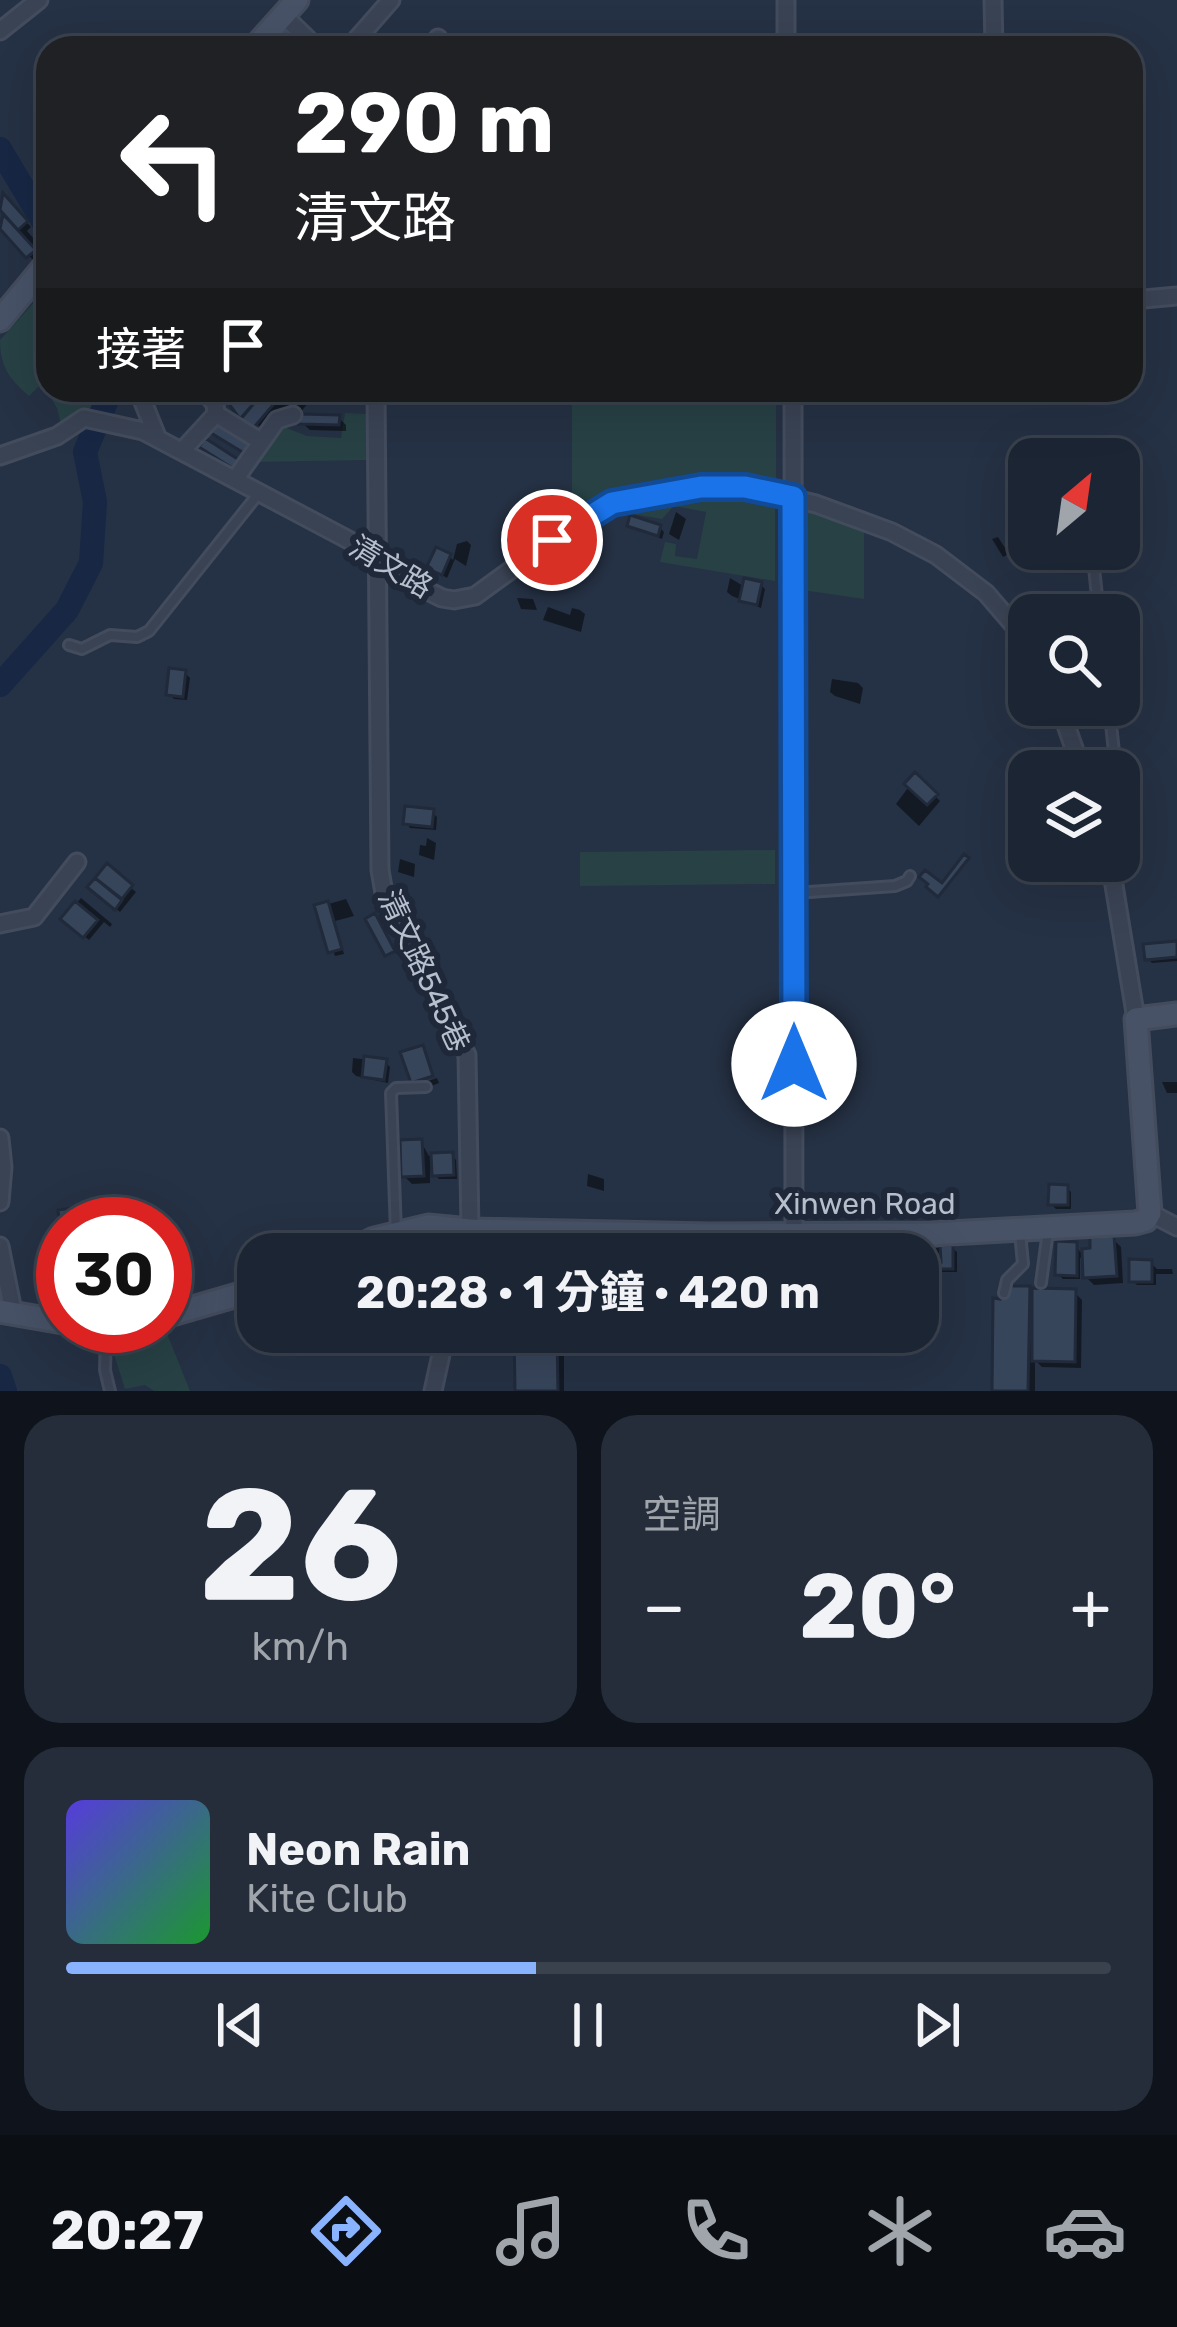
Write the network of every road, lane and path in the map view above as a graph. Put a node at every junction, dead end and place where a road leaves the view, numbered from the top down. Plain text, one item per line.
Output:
1 (40, 0) edge
2 (391, 0) edge
3 (786, 0) edge
4 (993, 0) edge
5 (290, 8) edge
6 (0, 31) edge
7 (265, 36) edge
8 (309, 36) edge
9 (360, 36) edge
10 (786, 36) edge
11 (994, 36) edge
12 (36, 276) edge
13 (1177, 296) edge
14 (1143, 299) edge
15 (0, 319) edge
16 (143, 402) edge
17 (213, 402) edge
18 (376, 402) edge
19 (794, 402) edge
20 (216, 413) junction
21 (293, 415) dead end
22 (158, 439) junction
23 (260, 441) junction
24 (182, 451) junction
25 (0, 456) edge
26 (236, 478) junction
27 (260, 492) junction
28 (793, 497) junction
29 (380, 567) junction
30 (1008, 619) edge
31 (69, 645) dead end
32 (77, 862) dead end
33 (910, 876) dead end
34 (1116, 882) edge
35 (794, 892) junction
36 (0, 924) edge
37 (1177, 1014) edge
38 (1136, 1019) junction
39 (426, 1088) dead end
40 (0, 1138) edge
41 (0, 1202) edge
42 (1150, 1213) junction
43 (1177, 1227) edge
44 (1048, 1229) junction
45 (470, 1230) junction
46 (1020, 1230) junction
47 (396, 1233) joint
48 (469, 1233) edge
49 (664, 1233) edge
50 (794, 1233) edge
51 (884, 1233) edge
52 (0, 1246) edge
53 (1041, 1283) dead end
54 (1004, 1293) dead end
55 (237, 1295) edge
56 (192, 1308) edge
57 (7, 1311) edge
58 (106, 1353) edge
59 (441, 1353) edge
60 (110, 1391) edge
61 (433, 1391) edge

1 - 6 street
2 - 9 street
3 - 10 street
4 - 11 street
5 - 7 street
5 - 8 street
12 - 15 street
13 - 14 street
16 - 22 street
17 - 20 street
18 - 29 street, 清文路545巷
19 - 28 street
20 - 23 street
20 - 24 street
21 - 23 street
22 - 24 street, 清文路
22 - 25 street, 清文路
23 - 26 street
24 - 26 street, 清文路
26 - 27 street, 清文路
27 - 29 street, 清文路
27 - 31 lane
28 - 29 street, 清文路
28 - 30 street, 清文路
28 - 35 street
29 - 45 street, 清文路545巷
32 - 36 street
33 - 35 lane
34 - 38 street
35 - 50 street
37 - 38 street
38 - 42 street
39 - 47 lane
40 - 41 street
42 - 43 street
42 - 44 street, Xinwen Road
44 - 46 street, Xinwen Road
44 - 53 lane
45 - 47 street, Xinwen Road
45 - 48 street, 清文路545巷
45 - 49 street, Xinwen Road
46 - 51 street, Xinwen Road
46 - 54 lane
52 - 57 street
55 - 56 street
58 - 60 lane
59 - 61 street

